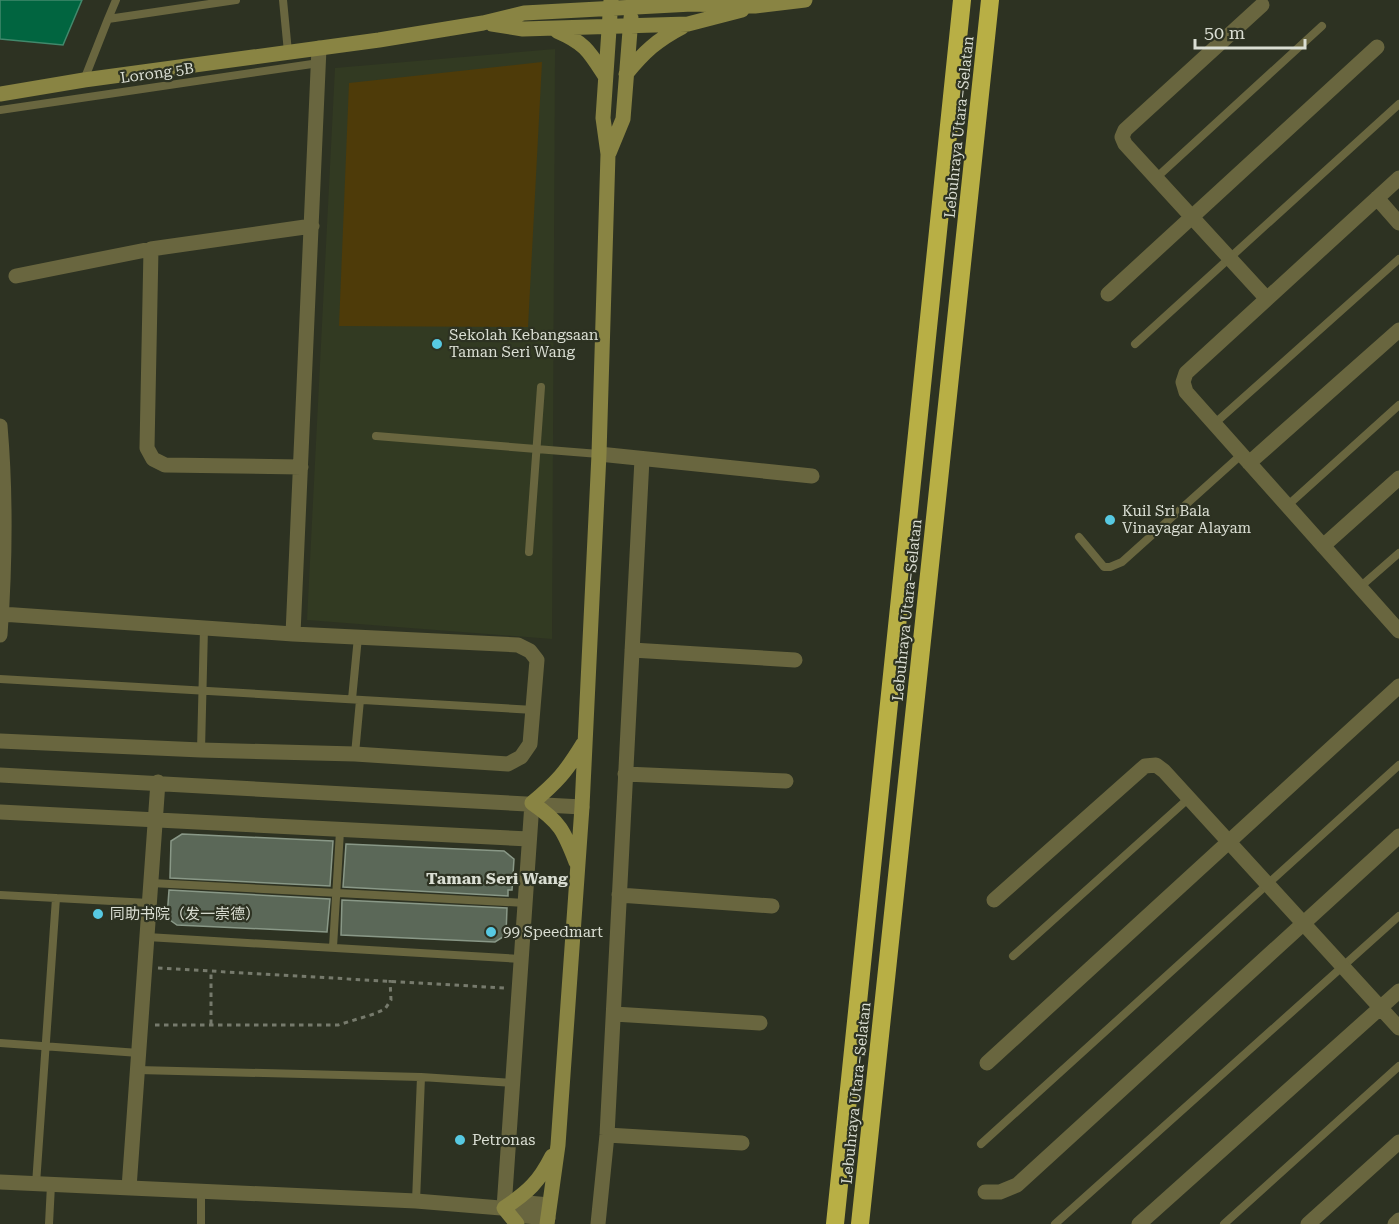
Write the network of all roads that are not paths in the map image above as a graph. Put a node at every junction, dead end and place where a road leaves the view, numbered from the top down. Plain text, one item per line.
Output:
1 (116, 0) edge
2 (236, 0) edge
3 (283, 0) edge
4 (571, 0) edge
5 (805, 0) edge
6 (962, 0) edge
7 (990, 0) edge
8 (689, 2) edge
9 (631, 3) edge
10 (610, 4) edge
11 (1262, 5) dead end
12 (755, 6) junction
13 (550, 11) junction
14 (108, 19) junction
15 (483, 23) junction
16 (688, 24) junction
17 (631, 26) junction
18 (1322, 26) dead end
19 (610, 27) junction
20 (551, 28) junction
21 (1377, 47) dead end
22 (288, 52) junction
23 (319, 56) junction
24 (626, 74) junction
25 (605, 76) junction
26 (84, 80) junction
27 (0, 94) edge
28 (1399, 104) edge
29 (0, 110) edge
30 (608, 154) junction
31 (1156, 178) junction
32 (1399, 178) edge
33 (1377, 198) junction
34 (1192, 217) junction
35 (1399, 223) edge
36 (312, 226) junction
37 (151, 249) junction
38 (1229, 258) junction
39 (1399, 259) edge
40 (16, 276) dead end
41 (1108, 294) dead end
42 (1266, 299) junction
43 (1399, 330) edge
44 (1135, 344) dead end
45 (541, 387) dead end
46 (1399, 405) edge
47 (1214, 424) junction
48 (0, 426) edge
49 (376, 436) dead end
50 (536, 449) junction
51 (599, 454) junction
52 (642, 459) junction
53 (1245, 459) junction
54 (301, 467) junction
55 (812, 476) dead end
56 (1399, 478) edge
57 (1287, 506) junction
58 (1080, 537) dead end
59 (1323, 546) junction
60 (529, 552) dead end
61 (1399, 553) edge
62 (1360, 587) junction
63 (2, 614) junction
64 (1398, 627) edge
65 (204, 628) junction
66 (0, 634) edge
67 (293, 634) junction
68 (358, 637) junction
69 (632, 650) junction
70 (795, 660) dead end
71 (0, 679) edge
72 (1399, 686) edge
73 (204, 691) junction
74 (356, 699) junction
75 (534, 710) junction
76 (0, 741) edge
77 (584, 741) junction
78 (201, 750) junction
79 (355, 754) junction
80 (1399, 765) edge
81 (625, 774) junction
82 (0, 775) edge
83 (786, 781) dead end
84 (158, 782) junction
85 (1189, 798) junction
86 (532, 803) junction
87 (582, 807) junction
88 (0, 812) edge
89 (155, 821) junction
90 (340, 831) junction
91 (1399, 837) edge
92 (529, 839) junction
93 (1228, 841) junction
94 (578, 867) junction
95 (151, 883) junction
96 (1268, 885) junction
97 (336, 892) junction
98 (619, 894) junction
99 (0, 895) edge
100 (56, 898) junction
101 (994, 900) dead end
102 (150, 903) junction
103 (525, 903) junction
104 (772, 906) dead end
105 (1399, 916) edge
106 (1303, 922) junction
107 (147, 937) junction
108 (333, 947) junction
109 (1013, 956) dead end
110 (521, 959) junction
111 (1343, 966) junction
112 (1399, 991) edge
113 (1381, 1008) junction
114 (614, 1014) junction
115 (760, 1023) dead end
116 (1399, 1028) edge
117 (0, 1042) edge
118 (46, 1046) junction
119 (139, 1053) junction
120 (987, 1063) dead end
121 (1399, 1066) edge
122 (138, 1070) junction
123 (421, 1077) junction
124 (513, 1083) junction
125 (607, 1135) junction
126 (1399, 1142) edge
127 (742, 1143) dead end
128 (981, 1144) dead end
129 (558, 1145) junction
130 (0, 1182) edge
131 (43, 1185) junction
132 (129, 1188) junction
133 (201, 1191) junction
134 (985, 1192) dead end
135 (416, 1201) junction
136 (512, 1214) edge
137 (548, 1216) edge
138 (1399, 1220) edge
139 (49, 1224) edge
140 (201, 1224) edge
141 (598, 1224) edge
142 (835, 1224) edge
143 (861, 1224) edge
144 (1055, 1224) edge
145 (1139, 1224) edge
146 (1224, 1224) edge
147 (1308, 1224) edge
148 (1395, 1224) edge

1 - 14 lane
2 - 14 lane
3 - 22 lane
4 - 13 main road
5 - 12 main road
6 - 142 highway, Lebuhraya Utara–Selatan
7 - 143 highway, Lebuhraya Utara–Selatan
8 - 9 main road
8 - 12 main road
9 - 10 main road
9 - 17 main road
10 - 13 main road
10 - 19 main road
11 - 31 street
12 - 16 main road
13 - 15 main road
14 - 26 lane
15 - 20 main road
15 - 23 main road
16 - 17 main road
16 - 24 main road
17 - 19 main road
17 - 24 main road
18 - 31 lane
19 - 20 main road
19 - 25 main road
20 - 25 main road
21 - 34 street
22 - 23 main road
22 - 26 main road
23 - 29 lane, Lorong 5B
23 - 36 street
24 - 30 main road
25 - 30 main road
26 - 27 main road
28 - 38 lane
30 - 51 main road
31 - 34 street
32 - 33 street
33 - 35 street
33 - 42 street
34 - 38 street
34 - 41 street
36 - 37 street
36 - 54 street
37 - 40 street
37 - 54 street
38 - 42 street
38 - 44 lane
39 - 47 lane
42 - 47 street
43 - 53 street
45 - 50 lane
46 - 57 lane
47 - 53 street
48 - 63 street
49 - 50 lane
50 - 51 lane
50 - 60 lane
51 - 52 street
51 - 77 main road
52 - 55 street
52 - 69 street
53 - 57 street
53 - 58 lane
54 - 67 street
56 - 59 street
57 - 59 street
59 - 62 street
61 - 62 lane
62 - 64 street
63 - 65 street
63 - 66 street
65 - 67 street
65 - 73 lane
67 - 68 street
68 - 74 lane
68 - 75 street
69 - 70 street
69 - 81 street
71 - 73 lane
72 - 93 street
73 - 74 lane
73 - 78 lane
74 - 75 lane
74 - 79 lane
75 - 79 street
76 - 78 street
77 - 86 main road
77 - 87 main road
78 - 79 street
80 - 96 lane
81 - 83 street
81 - 98 street
82 - 84 street
84 - 86 street
84 - 89 street
85 - 93 street
85 - 101 street
85 - 109 lane
86 - 87 street
86 - 92 street
86 - 94 main road
87 - 94 main road
88 - 89 street
89 - 90 street
89 - 95 street
90 - 92 street
90 - 97 lane
91 - 106 street
92 - 103 street
93 - 96 street
93 - 120 street
94 - 129 main road
95 - 97 lane
95 - 102 street
96 - 106 street
96 - 128 lane
97 - 103 lane
97 - 108 lane
98 - 104 street
98 - 114 street
99 - 100 lane
100 - 102 lane
100 - 118 lane
102 - 107 street
103 - 110 street
105 - 111 lane
106 - 111 street
106 - 134 street
107 - 108 lane
107 - 119 street
108 - 110 lane
110 - 124 street
111 - 113 street
111 - 144 lane
112 - 113 street
113 - 116 street
113 - 145 street
114 - 115 street
114 - 125 street
117 - 118 lane
118 - 119 lane
118 - 131 lane
119 - 122 street
121 - 146 lane
122 - 123 lane
122 - 132 street
123 - 124 lane
123 - 135 lane
124 - 136 street
125 - 127 street
125 - 141 street
126 - 147 street
129 - 136 main road
129 - 137 main road
130 - 131 street
131 - 132 street
131 - 139 lane
132 - 133 street
133 - 135 street
133 - 140 lane
135 - 136 street
136 - 137 street
138 - 148 street

